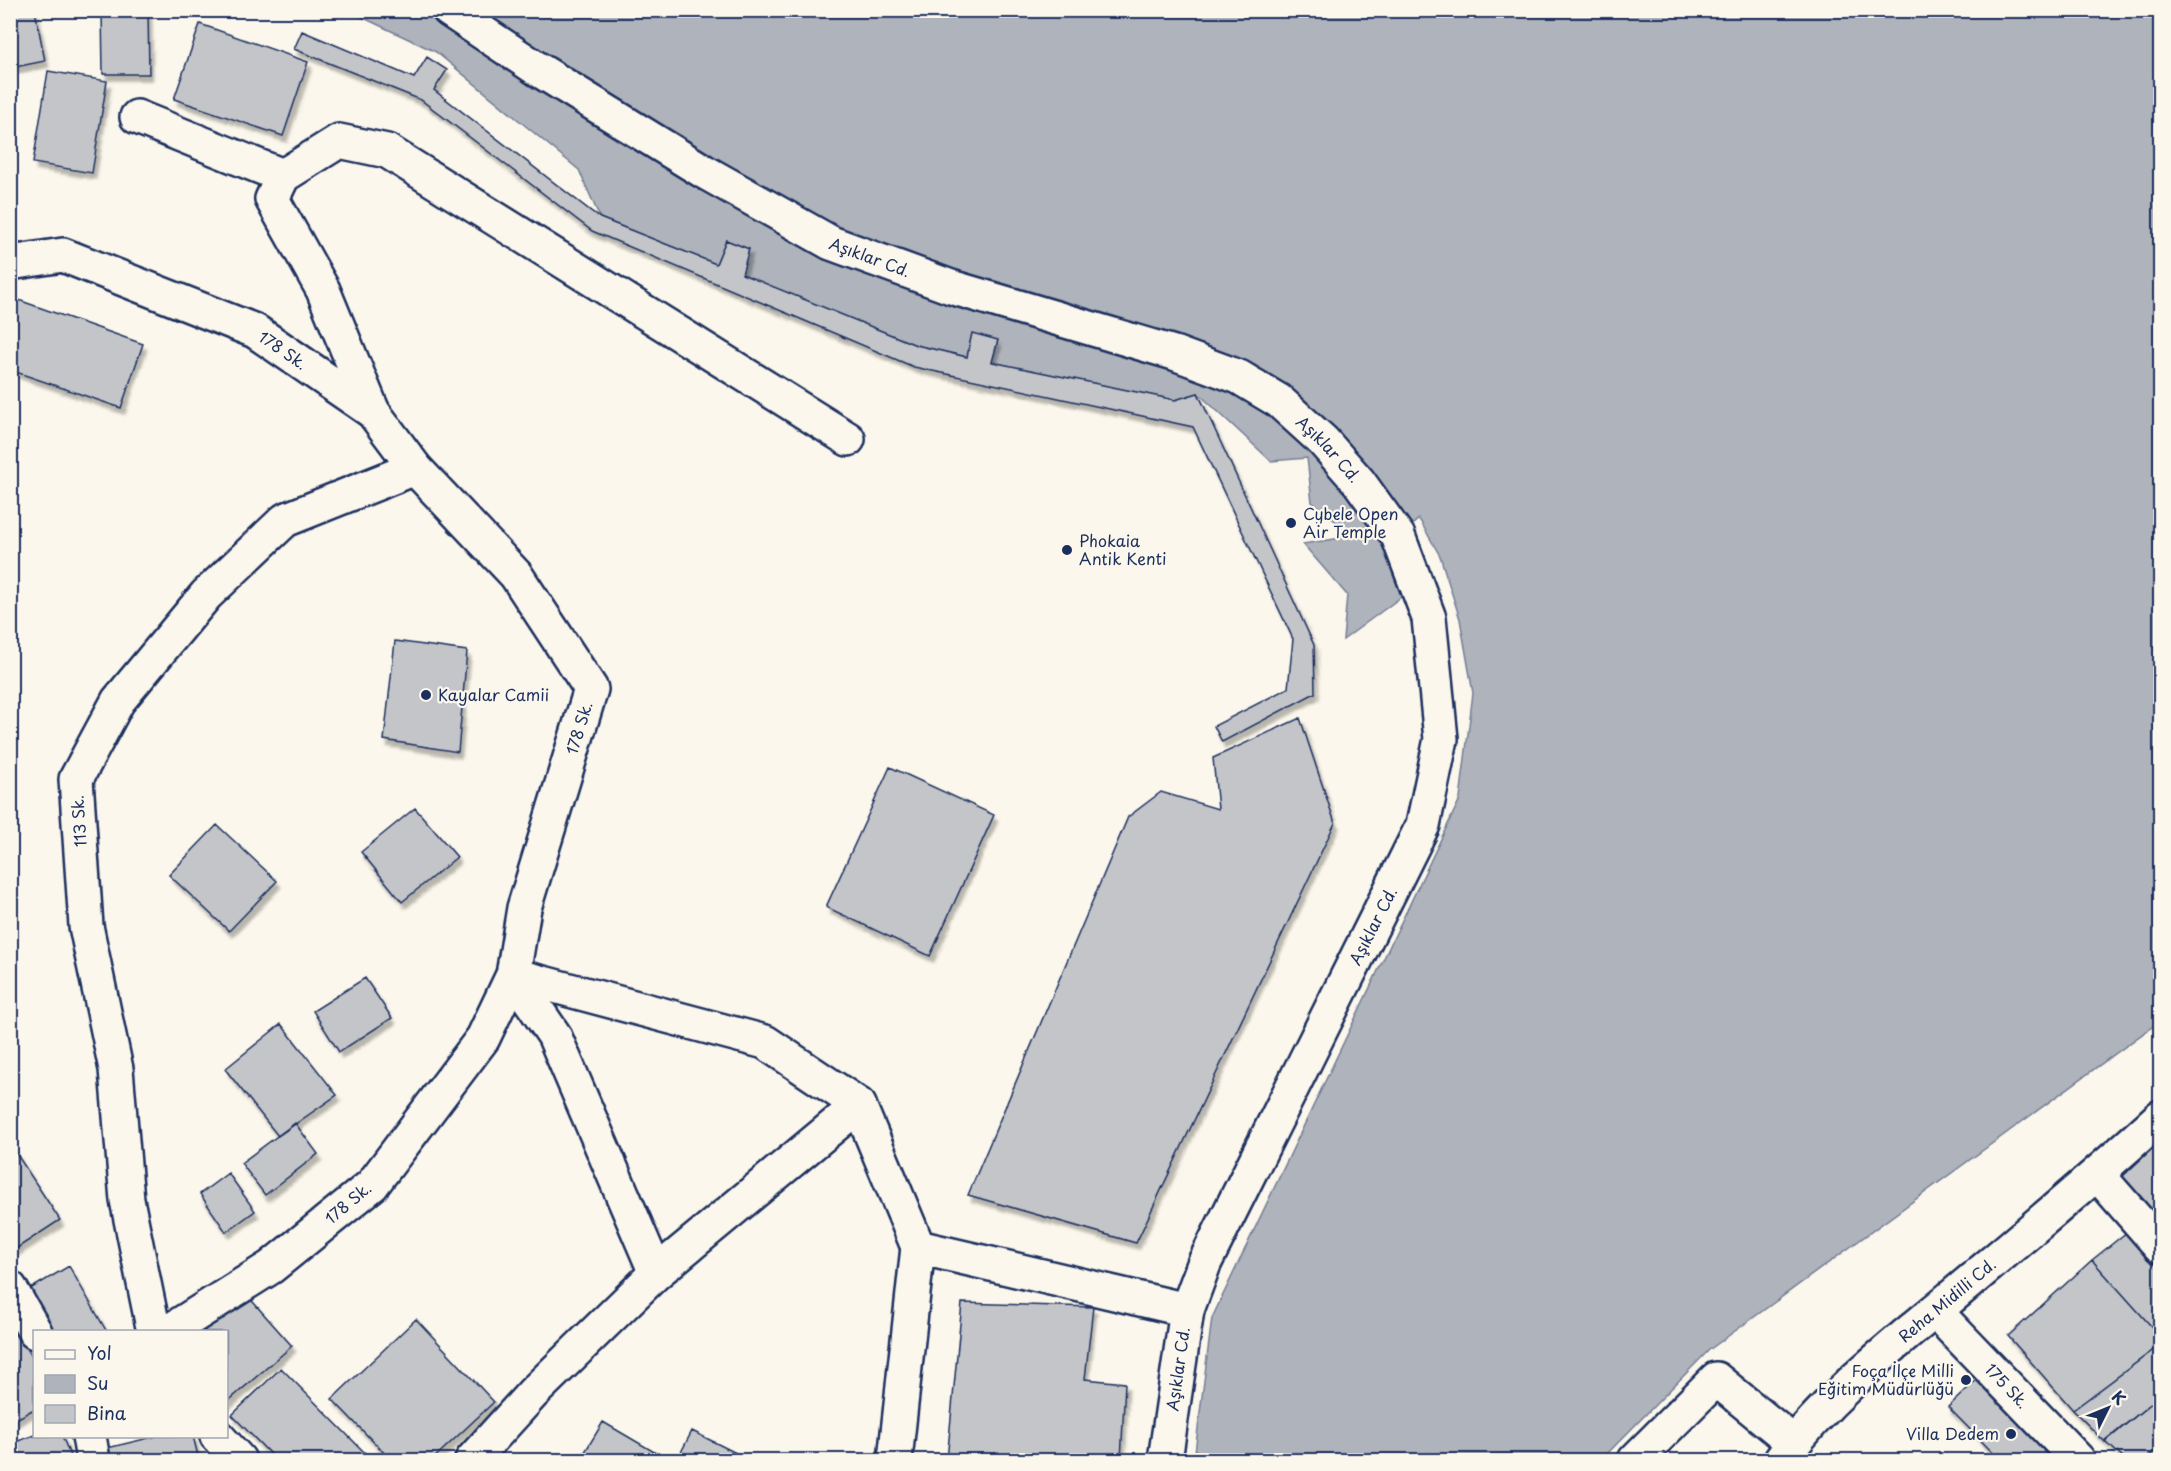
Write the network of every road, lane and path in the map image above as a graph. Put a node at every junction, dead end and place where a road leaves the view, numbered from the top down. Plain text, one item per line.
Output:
1 (449, 10) edge
2 (137, 117) dead end
3 (283, 176) junction
4 (10, 263) edge
5 (373, 412) junction
6 (848, 439) dead end
7 (415, 468) junction
8 (513, 975) junction
9 (859, 1105) junction
10 (2160, 1118) edge
11 (2098, 1174) junction
12 (2160, 1246) edge
13 (918, 1247) junction
14 (656, 1273) junction
15 (10, 1288) edge
16 (1187, 1310) junction
17 (1935, 1311) junction
18 (33, 1330) edge
19 (154, 1330) edge
20 (171, 1330) edge
21 (89, 1438) edge
22 (218, 1438) edge
23 (1788, 1452) edge
24 (93, 1461) edge
25 (239, 1461) edge
26 (472, 1461) edge
27 (895, 1461) edge
28 (1165, 1461) edge
29 (1635, 1461) edge
30 (2078, 1461) edge

1 - 16 street, Aşıklar Cd.
2 - 3 street
3 - 5 street
3 - 6 street
4 - 5 street, 178 Sk.
5 - 7 street, 178 Sk.
7 - 8 street, 178 Sk.
7 - 19 street, 113 Sk.
8 - 9 street
8 - 14 street
8 - 20 street, 178 Sk.
9 - 13 street
9 - 14 street
10 - 11 street, Reha Midilli Cd.
11 - 12 street
11 - 17 street, Reha Midilli Cd.
13 - 16 street
13 - 27 street
14 - 26 street
15 - 18 street
16 - 28 street, Aşıklar Cd.
17 - 23 street, Reha Midilli Cd.
17 - 30 street, 175 Sk.
21 - 24 street
22 - 25 street
23 - 29 street, Reha Midilli Cd.

